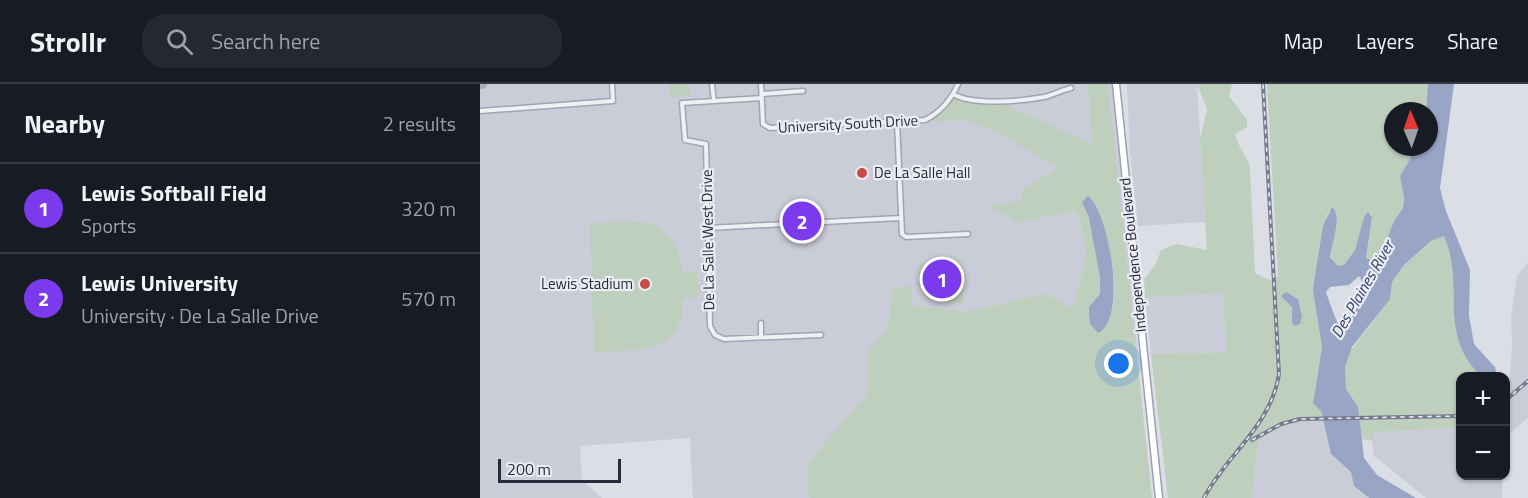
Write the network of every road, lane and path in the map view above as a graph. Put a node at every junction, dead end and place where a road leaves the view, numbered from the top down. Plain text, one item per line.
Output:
1 (612, 84) edge
2 (761, 84) edge
3 (957, 84) edge
4 (1116, 84) edge
5 (712, 85) edge
6 (1071, 88) dead end
7 (803, 92) dead end
8 (953, 93) junction
9 (762, 96) junction
10 (714, 101) junction
11 (480, 111) edge
12 (897, 122) junction
13 (900, 218) junction
14 (708, 228) junction
15 (969, 234) dead end
16 (761, 322) dead end
17 (821, 335) dead end
18 (761, 337) junction
19 (1159, 498) edge

1 - 11 street
2 - 9 street
3 - 8 street
4 - 19 main road, Independence Boulevard
5 - 10 street
6 - 8 street
7 - 9 street
8 - 12 street, University South Drive
9 - 10 street
9 - 12 street, University South Drive
10 - 14 street, De La Salle West Drive
12 - 13 street
13 - 14 street
13 - 15 street
14 - 18 street, De La Salle West Drive
16 - 18 street
17 - 18 street, De La Salle West Drive

